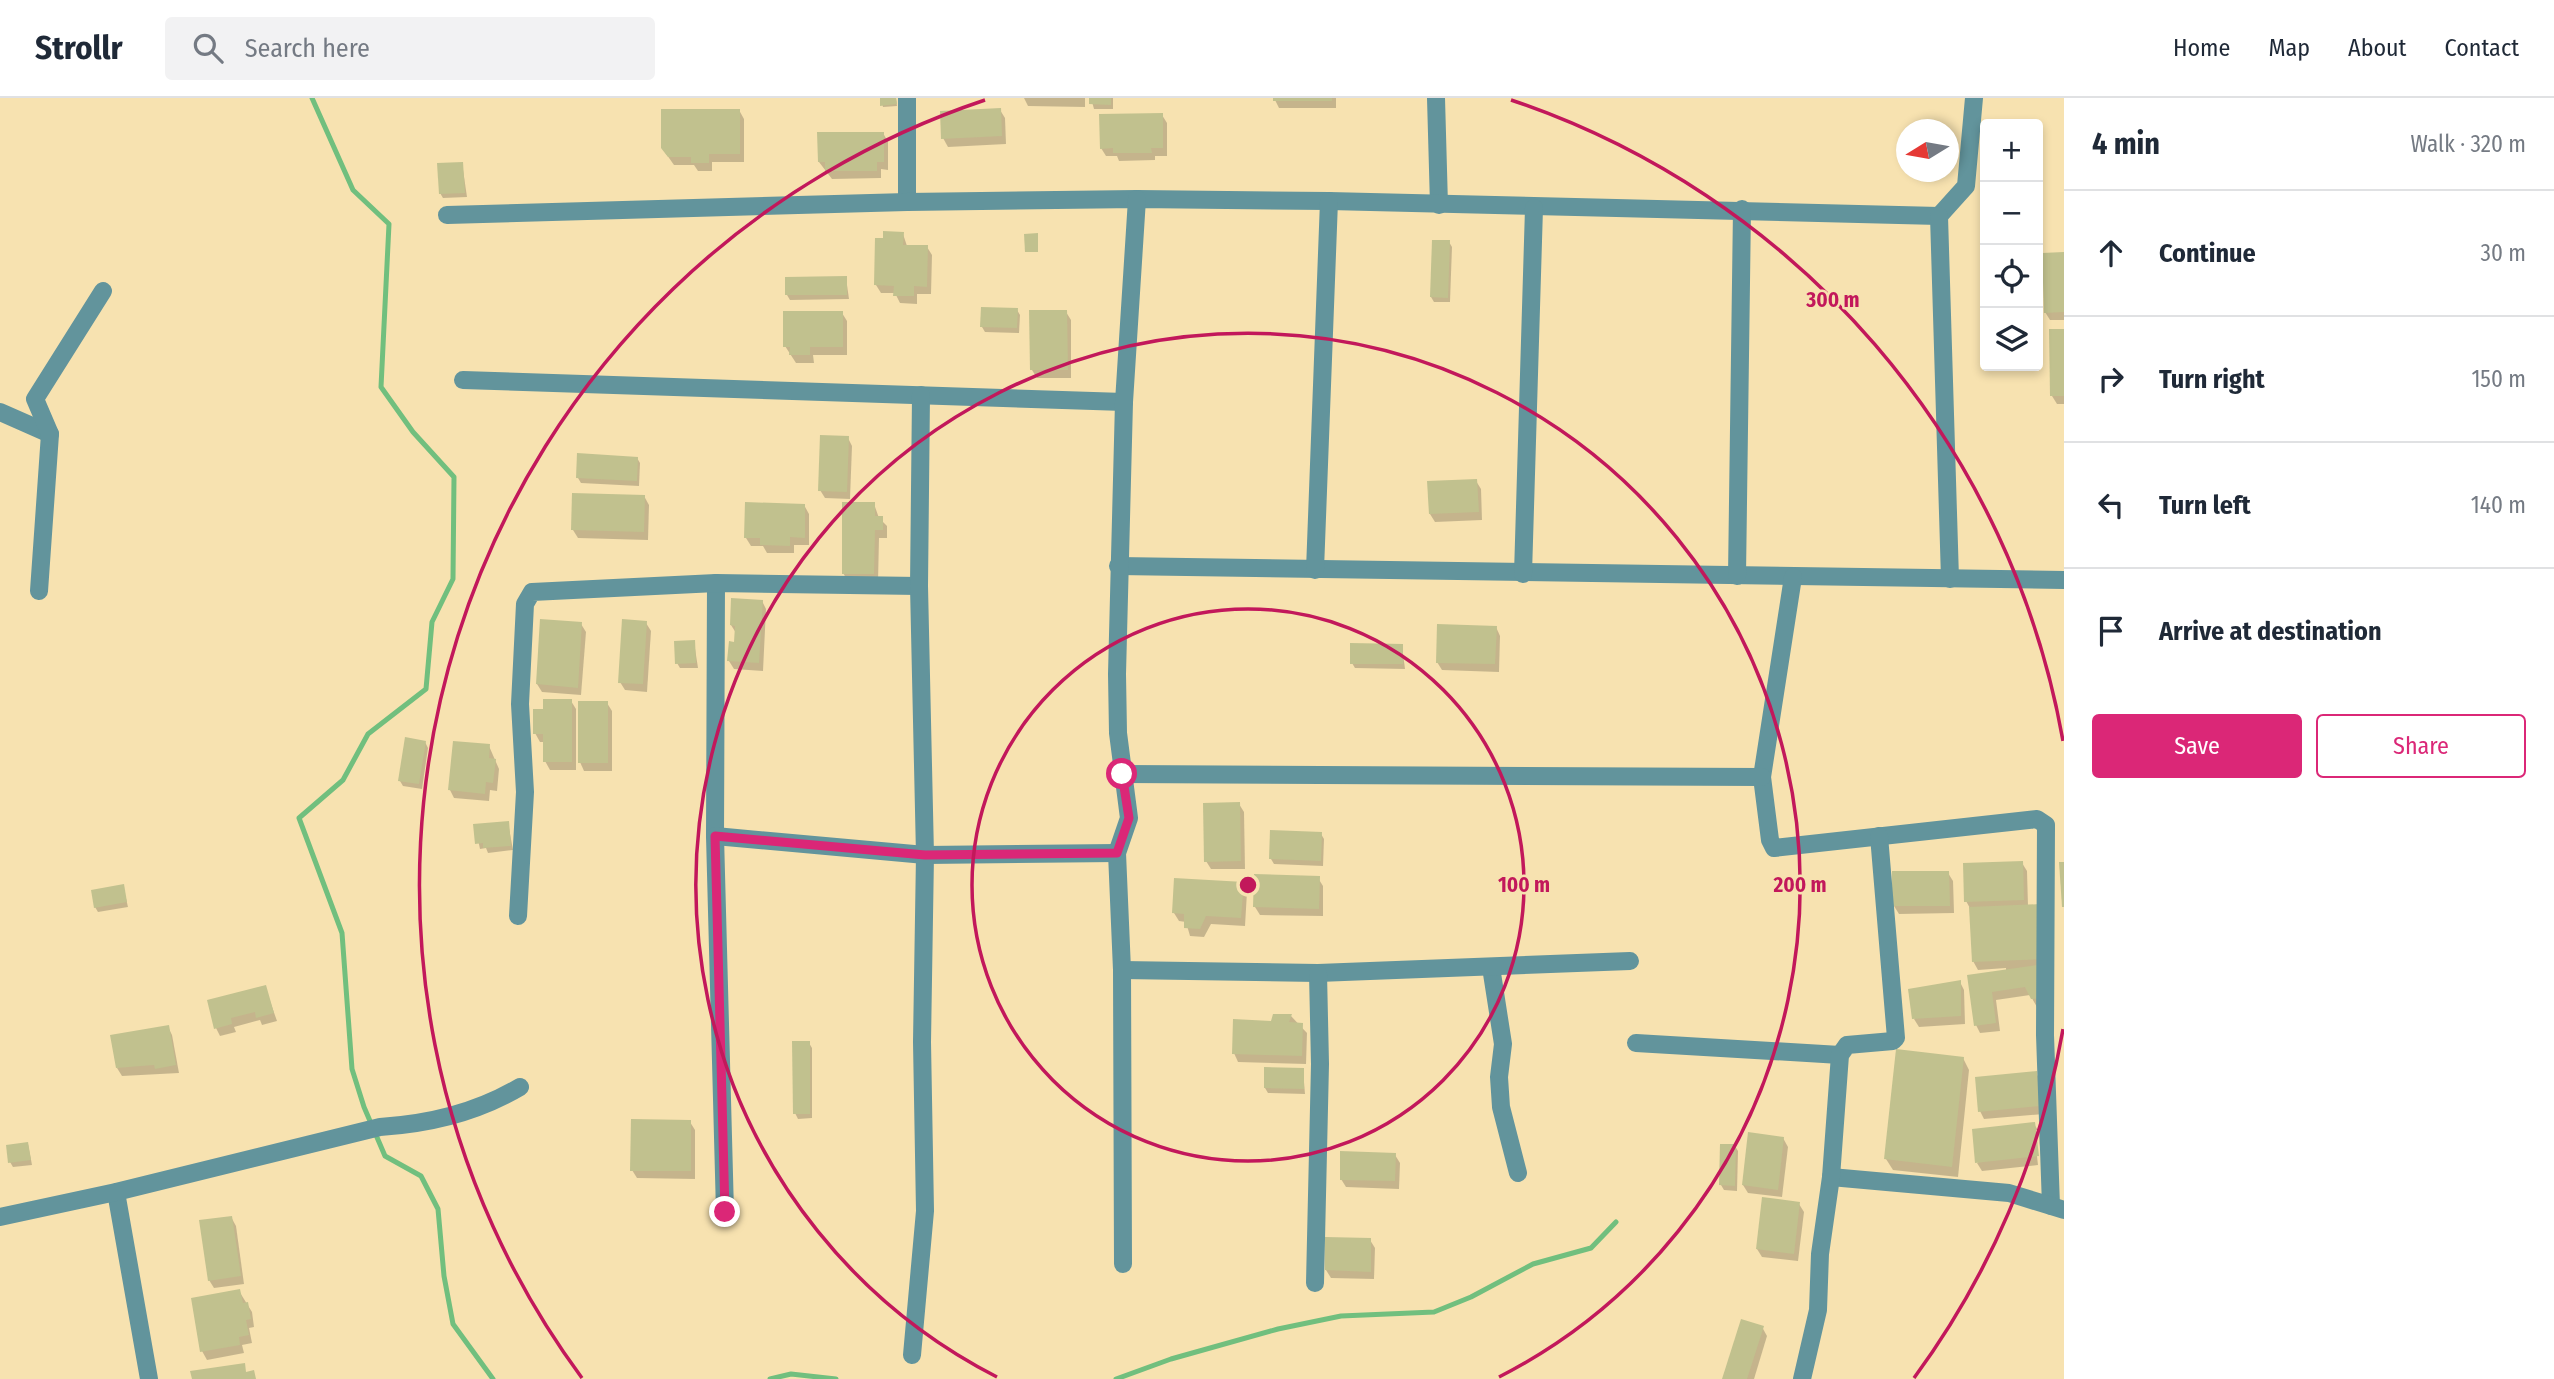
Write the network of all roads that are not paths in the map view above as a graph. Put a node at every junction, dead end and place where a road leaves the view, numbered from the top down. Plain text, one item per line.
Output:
1 (907, 98) edge
2 (1436, 98) edge
3 (1974, 98) edge
4 (1137, 199) junction
5 (1329, 201) junction
6 (907, 202) junction
7 (1440, 205) junction
8 (1534, 208) junction
9 (1742, 209) junction
10 (447, 215) dead end
11 (1939, 216) junction
12 (103, 291) dead end
13 (463, 380) dead end
14 (921, 395) junction
15 (1124, 402) junction
16 (0, 412) edge
17 (50, 434) junction
18 (1118, 566) junction
19 (1315, 570) junction
20 (1523, 574) junction
21 (1737, 576) junction
22 (1793, 577) junction
23 (1950, 579) junction
24 (2064, 580) edge
25 (716, 583) junction
26 (919, 586) junction
27 (40, 591) dead end
28 (1122, 774) junction
29 (1762, 777) junction
30 (715, 836) junction
31 (1879, 836) junction
32 (1117, 853) junction
33 (925, 855) junction
34 (518, 916) dead end
35 (1630, 961) dead end
36 (1490, 967) junction
37 (1122, 971) junction
38 (1318, 973) junction
39 (1636, 1043) dead end
40 (1840, 1055) junction
41 (520, 1087) dead end
42 (1518, 1173) dead end
43 (1831, 1177) junction
44 (116, 1192) junction
45 (2057, 1208) edge
46 (725, 1212) dead end
47 (0, 1217) edge
48 (1123, 1264) dead end
49 (1315, 1283) dead end
50 (912, 1355) dead end
51 (149, 1379) edge
52 (1802, 1379) edge

1 - 6 street
2 - 7 street
3 - 11 street
4 - 5 street
4 - 6 street
4 - 15 street
5 - 7 street
5 - 19 street
6 - 10 street
7 - 8 street
8 - 9 street
8 - 20 street
9 - 11 street
9 - 21 street
11 - 23 street
12 - 17 street
13 - 14 street
14 - 15 street
14 - 26 street
15 - 18 street
16 - 17 street
17 - 27 street
18 - 19 street
18 - 28 street
19 - 20 street
20 - 21 street
21 - 22 street
22 - 23 street
22 - 29 street
23 - 24 street
25 - 26 street
25 - 30 street
25 - 34 street
26 - 33 street
28 - 29 street
28 - 32 street
29 - 31 street
30 - 33 street
30 - 46 street
31 - 40 street
31 - 45 street
32 - 33 street
32 - 37 street
33 - 50 street
35 - 36 street
36 - 38 street
36 - 42 street
37 - 38 street
37 - 48 street
38 - 49 street
39 - 40 street
40 - 43 street
41 - 44 street
43 - 45 street
43 - 52 street
44 - 47 street
44 - 51 street

